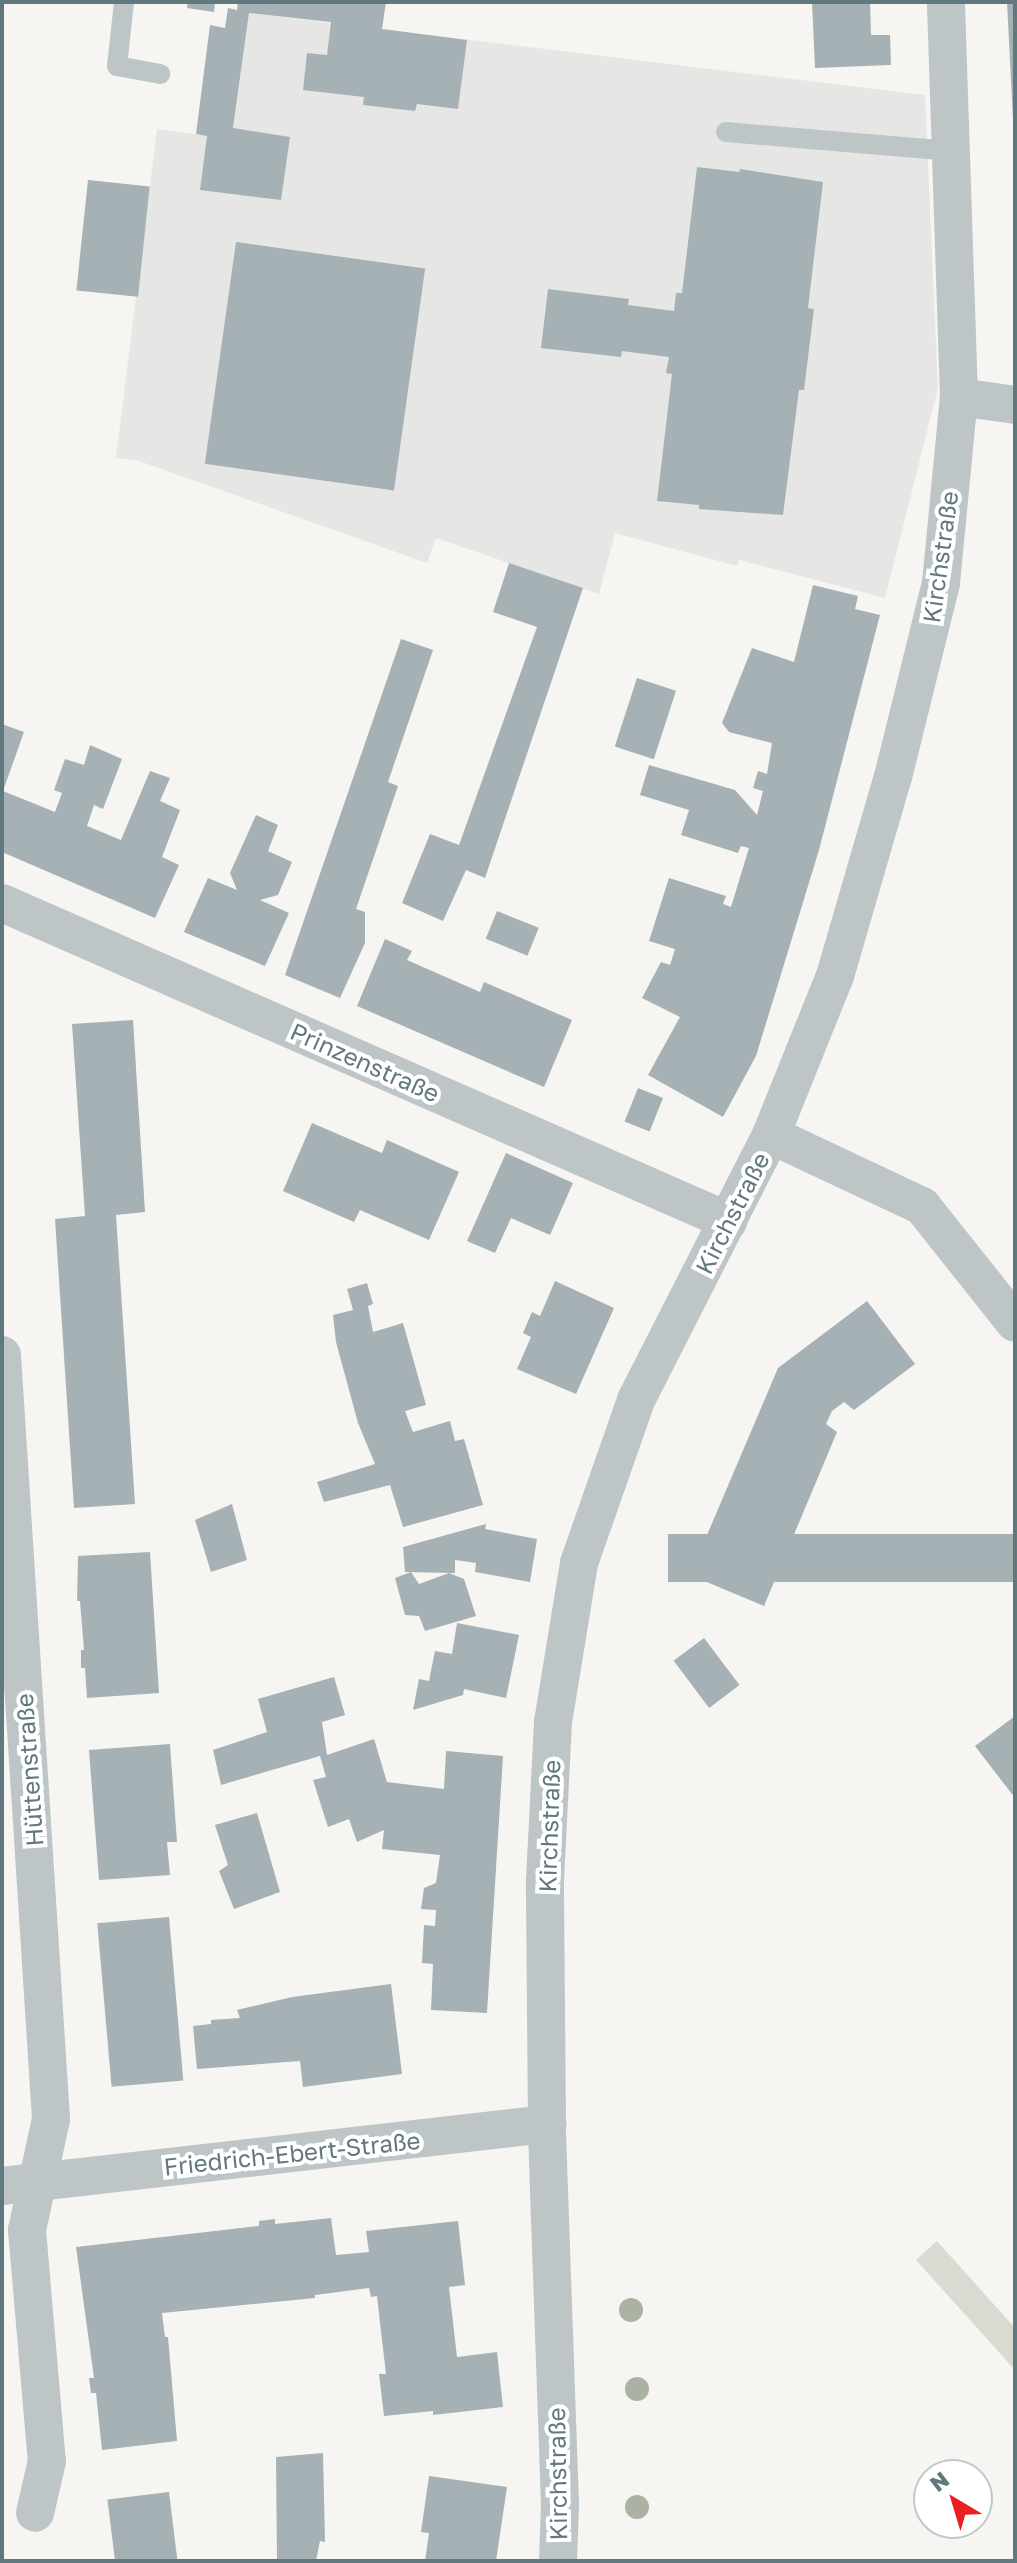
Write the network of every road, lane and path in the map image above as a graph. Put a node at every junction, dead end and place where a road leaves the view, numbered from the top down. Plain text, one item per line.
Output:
1 (124, 2) edge
2 (946, 2) edge
3 (160, 74) dead end
4 (726, 132) dead end
5 (951, 151) junction
6 (959, 397) junction
7 (1015, 405) edge
8 (2, 903) edge
9 (771, 1135) junction
10 (728, 1221) junction
11 (1015, 1323) edge
12 (2, 1355) edge
13 (13, 1705) edge
14 (547, 2124) junction
15 (19, 2184) edge
16 (35, 2513) dead end
17 (558, 2561) edge

1 - 3 lane
2 - 5 street, Kirchstraße
4 - 5 lane
5 - 6 street, Kirchstraße
6 - 7 street
6 - 9 street, Kirchstraße
8 - 10 street, Prinzenstraße
9 - 10 street, Kirchstraße
9 - 11 street, Kirchstraße
10 - 14 street, Kirchstraße
12 - 13 street, Hüttenstraße
13 - 15 street, Hüttenstraße
14 - 15 street, Friedrich-Ebert-Straße
14 - 17 street, Kirchstraße
15 - 16 street

